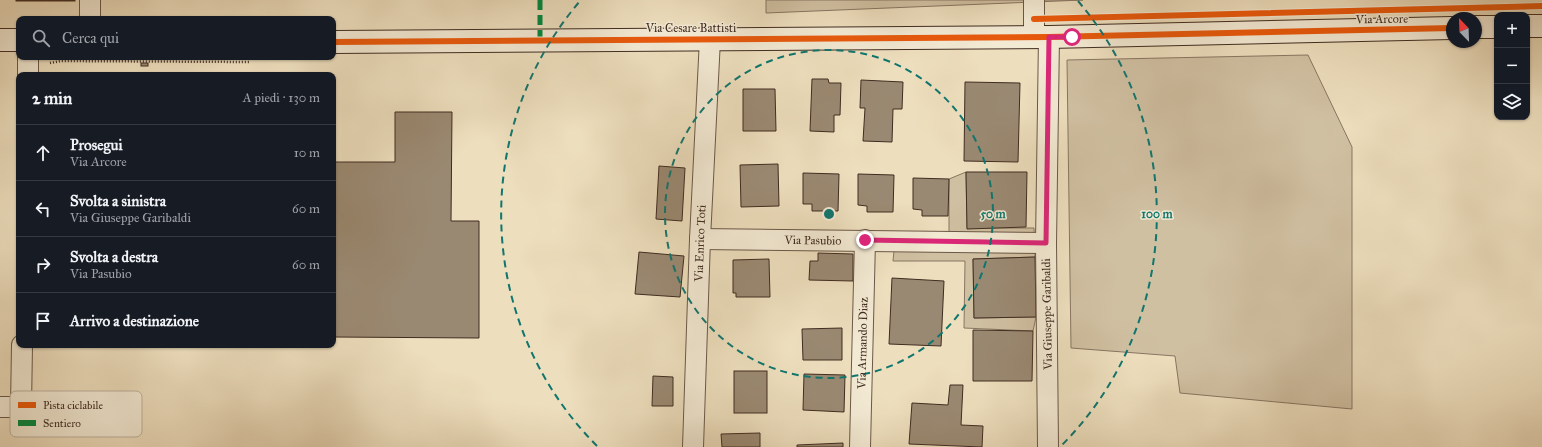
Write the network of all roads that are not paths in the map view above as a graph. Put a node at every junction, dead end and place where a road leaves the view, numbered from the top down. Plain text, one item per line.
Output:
1 (90, 0) edge
2 (1034, 0) edge
3 (90, 16) edge
4 (1530, 26) edge
5 (1542, 26) edge
6 (1482, 27) edge
7 (1494, 27) edge
8 (1446, 28) edge
9 (1042, 37) junction
10 (710, 39) junction
11 (0, 40) edge
12 (16, 40) edge
13 (336, 42) edge
14 (28, 60) edge
15 (28, 72) edge
16 (700, 239) junction
17 (865, 240) junction
18 (1046, 243) junction
19 (22, 348) edge
20 (21, 391) edge
21 (693, 447) edge
22 (860, 447) edge
23 (1048, 447) edge

1 - 3 street
2 - 9 street, Via Giuseppe Garibaldi
4 - 5 street
6 - 7 street
8 - 9 street, Via Arcore
9 - 10 street, Via Cesare Battisti
9 - 18 street, Via Giuseppe Garibaldi
10 - 13 street, Via Cesare Battisti
10 - 16 street, Via Enrico Toti
11 - 12 street
14 - 15 street
16 - 17 street, Via Pasubio
16 - 21 street, Via Enrico Toti
17 - 18 street, Via Pasubio
17 - 22 street, Via Armando Diaz
18 - 23 street, Via Giuseppe Garibaldi
19 - 20 street

